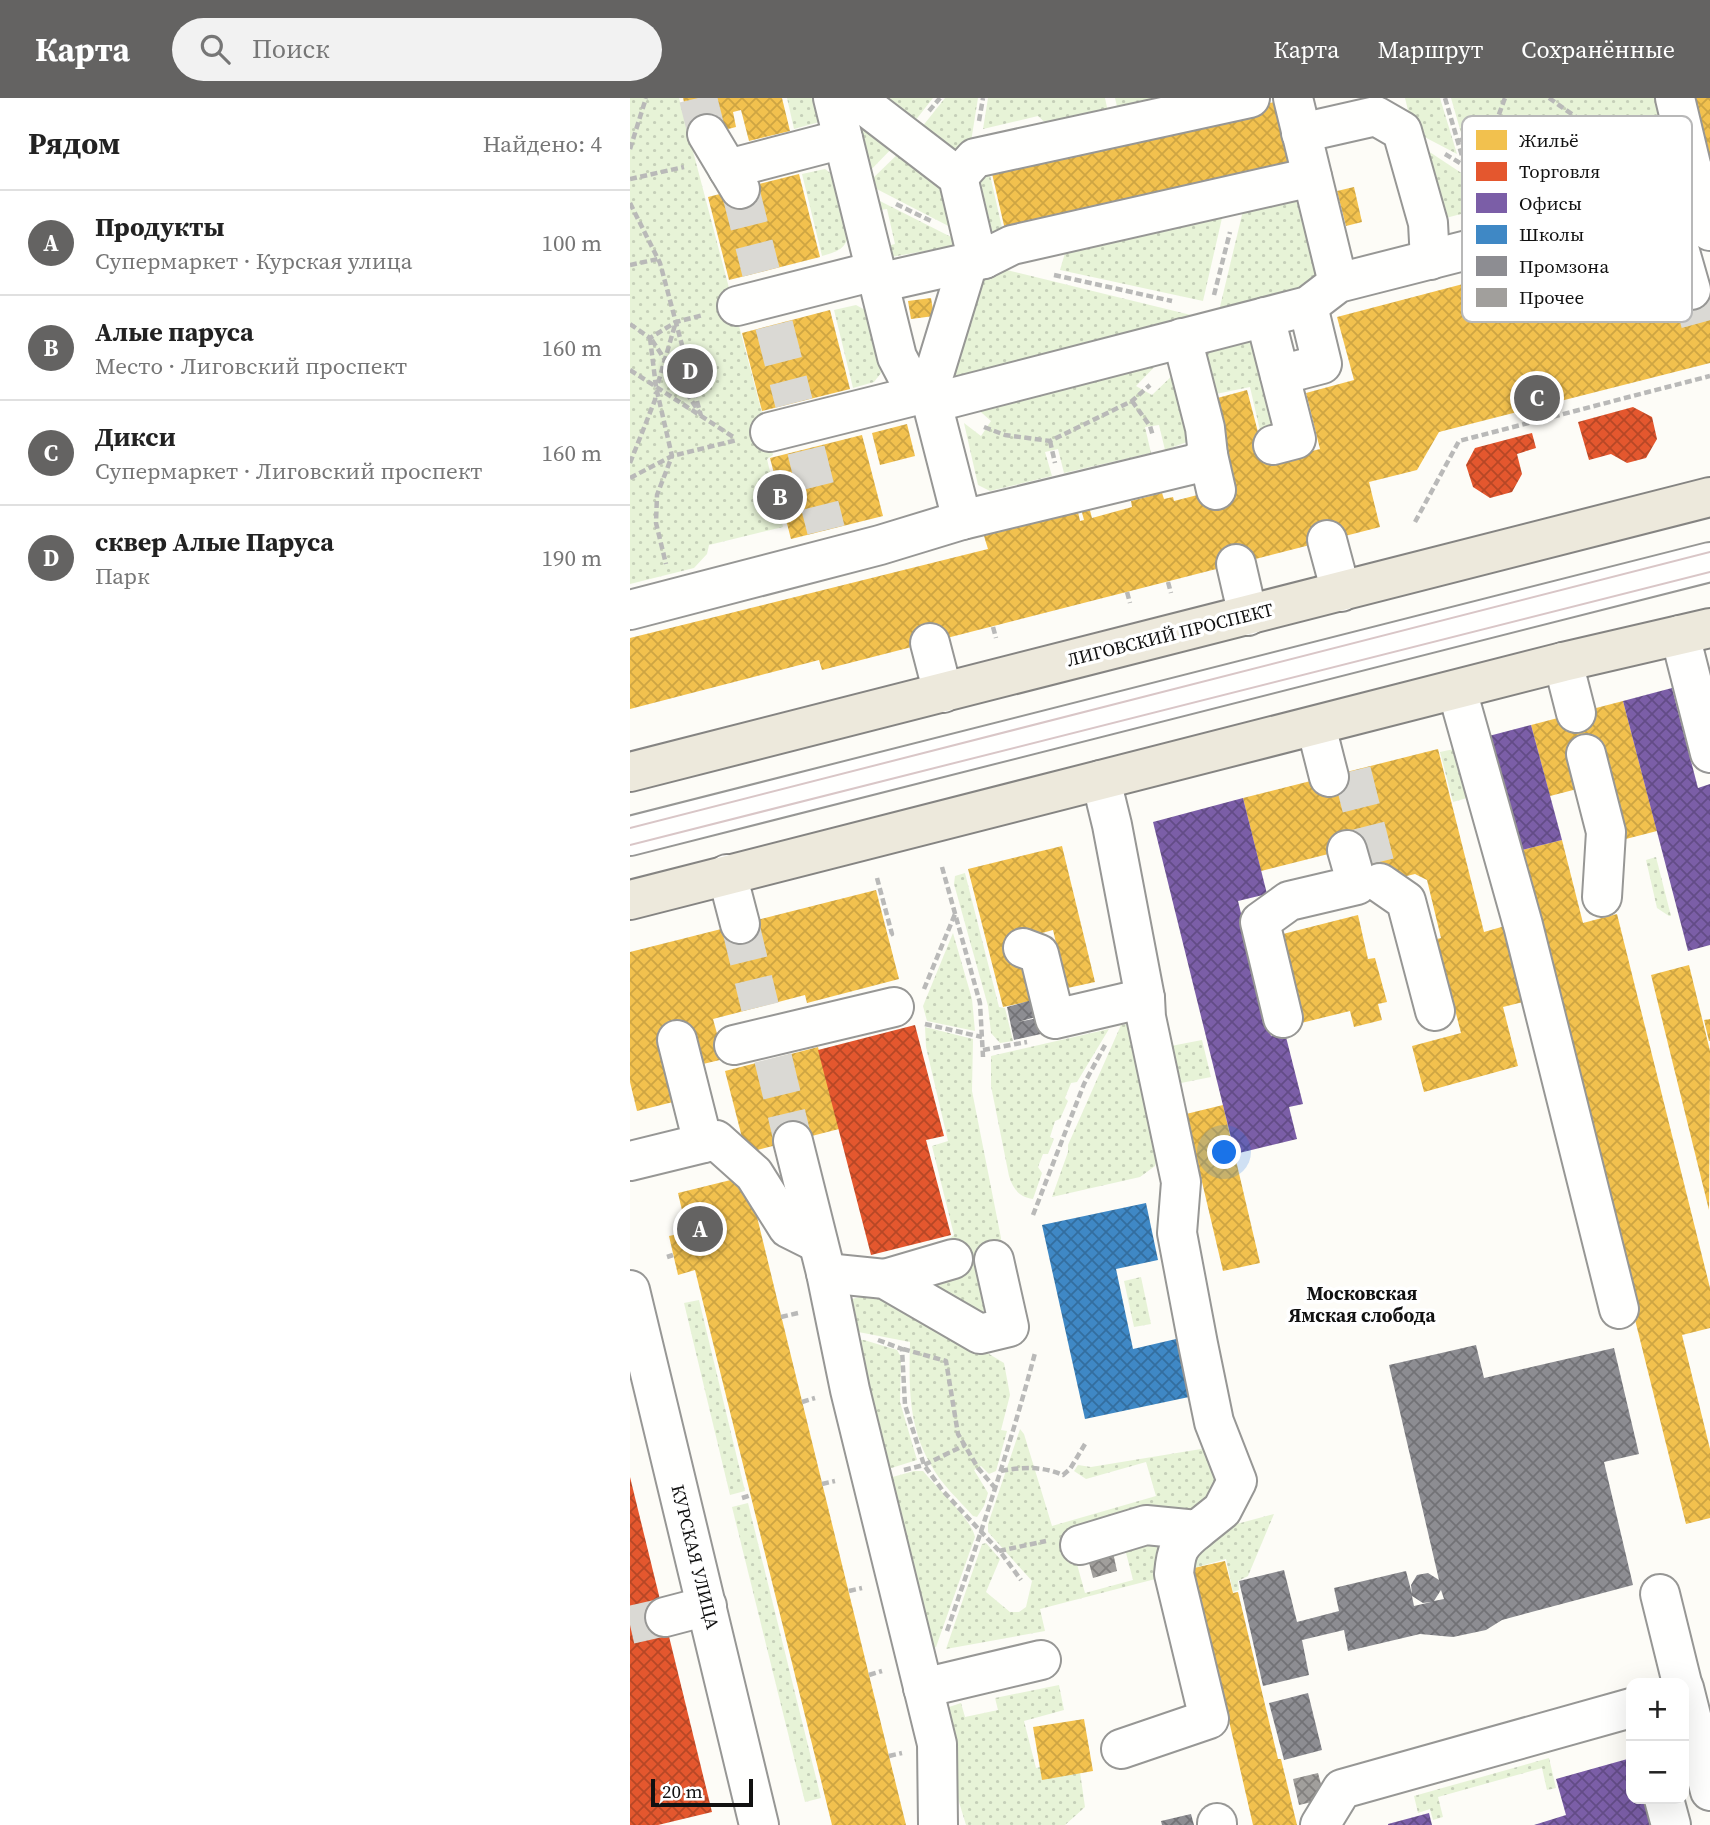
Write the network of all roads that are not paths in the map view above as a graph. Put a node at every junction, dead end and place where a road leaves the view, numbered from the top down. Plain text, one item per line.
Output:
1 (833, 98) edge
2 (855, 98) edge
3 (1250, 98) edge
4 (1675, 98) edge
5 (1297, 116) edge
6 (1679, 116) edge
7 (843, 139) junction
8 (724, 162) road end
9 (1692, 169) edge
10 (958, 177) junction
11 (1312, 177) junction
12 (1708, 218) edge
13 (1462, 252) edge
14 (975, 255) junction
15 (1430, 260) junction
16 (876, 277) junction
17 (1338, 282) junction
18 (760, 300) road end
19 (1308, 306) junction
20 (1265, 317) junction
21 (1183, 330) junction
22 (1280, 374) junction
23 (934, 398) junction
24 (781, 430) road end
25 (1291, 446) dead end
26 (1710, 497) edge
27 (962, 520) junction
28 (1327, 540) dead end
29 (1710, 562) edge
30 (1236, 564) dead end
31 (1341, 592) junction
32 (630, 610) edge
33 (1248, 616) junction
34 (1695, 631) edge
35 (930, 643) dead end
36 (1563, 662) junction
37 (1457, 690) junction
38 (943, 693) junction
39 (1576, 713) dead end
40 (1710, 753) edge
41 (1587, 754) dead end
42 (630, 772) edge
43 (1101, 780) junction
44 (630, 836) edge
45 (1347, 849) dead end
46 (727, 874) junction
47 (1380, 883) tunnel mouth
48 (1602, 897) dead end
49 (630, 900) edge
50 (740, 924) tunnel mouth
51 (1023, 948) dead end
52 (1134, 1001) junction
53 (912, 1006) road end
54 (1435, 1011) dead end
55 (1283, 1018) dead end
56 (758, 1037) dead end
57 (677, 1040) dead end
58 (793, 1140) tunnel mouth
59 (703, 1143) junction
60 (630, 1161) edge
61 (822, 1258) junction
62 (953, 1259) dead end
63 (994, 1260) dead end
64 (885, 1279) junction
65 (632, 1305) edge
66 (1619, 1309) dead end
67 (1197, 1530) junction
68 (1080, 1545) road end
69 (1660, 1594) dead end
70 (707, 1606) junction
71 (665, 1617) tunnel mouth
72 (1041, 1660) dead end
73 (1681, 1678) edge
74 (927, 1687) junction
75 (1626, 1709) edge
76 (1689, 1709) edge
77 (1121, 1749) dead end
78 (1710, 1791) edge
79 (1665, 1804) edge
80 (760, 1825) edge
81 (938, 1825) edge
82 (1320, 1825) edge
83 (1671, 1825) edge

1 - 7 street
2 - 10 street
3 - 10 street
4 - 6 street
5 - 11 street
5 - 15 street
7 - 8 street
7 - 16 street
9 - 12 street
10 - 14 street
11 - 14 street
11 - 17 street
13 - 15 street
14 - 16 street
14 - 23 street
15 - 17 street
16 - 18 street
16 - 23 street
17 - 19 street
19 - 20 street
19 - 22 street
20 - 21 street
20 - 22 street
21 - 23 street
21 - 27 street
22 - 25 street
23 - 24 street
23 - 27 street
26 - 31 main road, ЛИГОВСКИЙ ПРОСПЕКТ
27 - 32 street
28 - 31 street
29 - 44 street
30 - 33 street
31 - 33 main road, ЛИГОВСКИЙ ПРОСПЕКТ
33 - 38 main road, ЛИГОВСКИЙ ПРОСПЕКТ
34 - 36 main road
34 - 40 street
35 - 38 street
36 - 37 main road
36 - 39 street
37 - 43 main road
37 - 66 street
38 - 42 main road, ЛИГОВСКИЙ ПРОСПЕКТ
41 - 48 street
43 - 46 main road
43 - 52 street
45 - 55 street
46 - 49 main road
46 - 50 street
47 - 54 street
51 - 52 street
52 - 67 street
53 - 56 street
57 - 59 street
58 - 61 street
59 - 60 street
59 - 61 street
61 - 64 street
61 - 74 street
62 - 64 street
63 - 64 street
65 - 70 street, КУРСКАЯ УЛИЦА
67 - 68 street
67 - 77 street
69 - 73 street
70 - 71 street
70 - 80 street, КУРСКАЯ УЛИЦА
72 - 74 street
74 - 81 street
75 - 82 street
76 - 78 street
79 - 83 street

